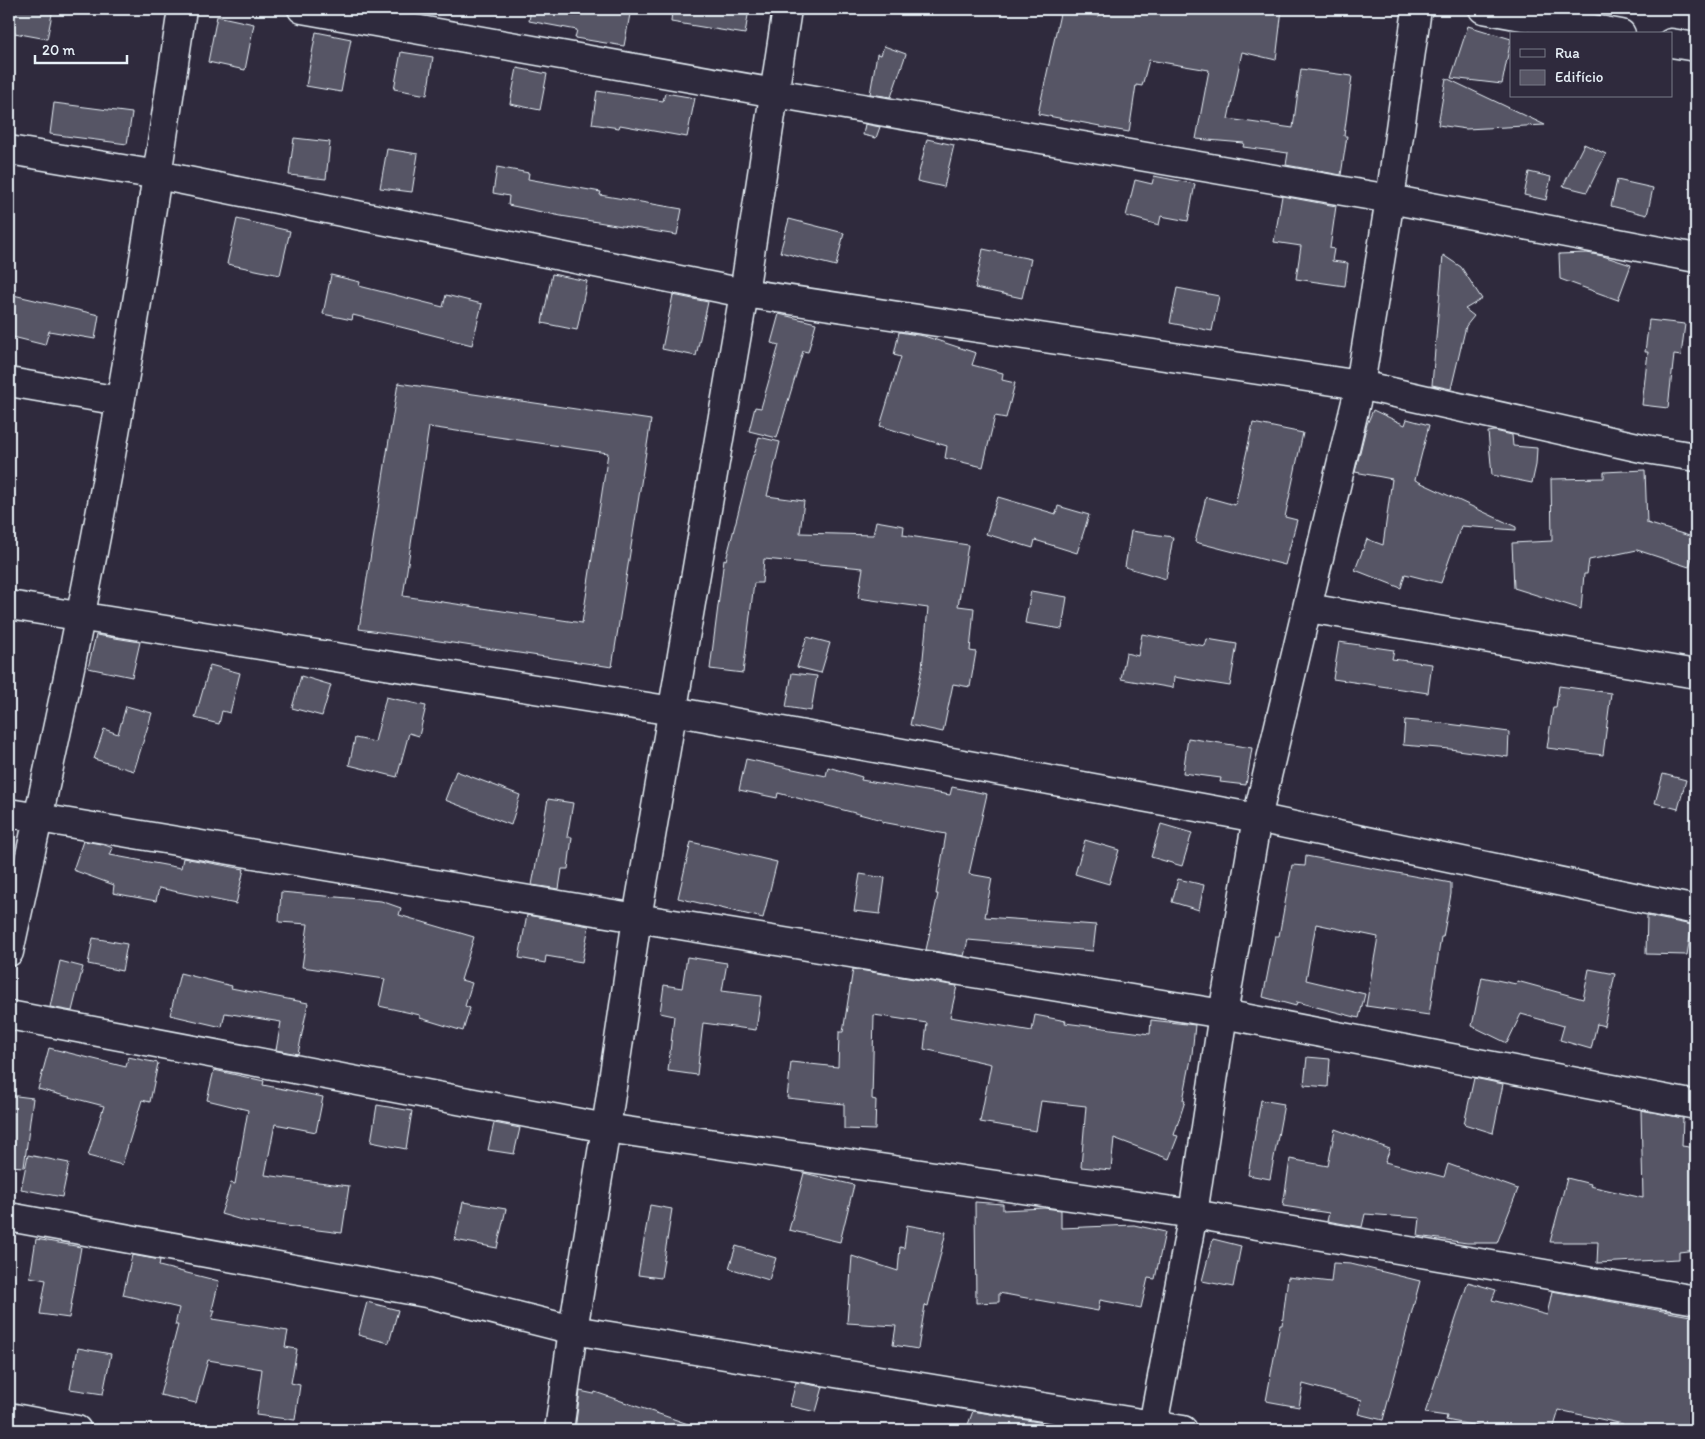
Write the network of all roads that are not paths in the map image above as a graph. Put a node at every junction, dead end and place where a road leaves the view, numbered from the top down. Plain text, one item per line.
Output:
1 (182, 9) edge
2 (302, 9) edge
3 (787, 9) edge
4 (1417, 9) edge
5 (1483, 9) edge
6 (1611, 32) edge
7 (1672, 43) edge
8 (1696, 47) edge
9 (775, 93) junction
10 (9, 150) edge
11 (158, 175) junction
12 (1390, 199) junction
13 (1696, 258) edge
14 (744, 293) junction
15 (9, 382) edge
16 (1360, 385) junction
17 (120, 401) junction
18 (1696, 457) edge
19 (9, 605) edge
20 (1308, 608) junction
21 (80, 617) junction
22 (1696, 674) edge
23 (673, 711) junction
24 (9, 813) edge
25 (1257, 818) junction
26 (38, 819) junction
27 (1696, 910) edge
28 (637, 918) junction
29 (9, 952) edge
30 (1223, 1014) junction
31 (9, 1015) edge
32 (1696, 1105) edge
33 (606, 1128) junction
34 (1193, 1214) junction
35 (9, 1216) edge
36 (1696, 1300) edge
37 (573, 1330) junction
38 (9, 1417) edge
39 (1152, 1427) edge
40 (76, 1430) edge
41 (559, 1430) edge
42 (1183, 1430) edge

1 - 11 street
2 - 9 street
3 - 9 street
4 - 12 street
5 - 6 street
7 - 8 street
9 - 12 street
9 - 14 street
10 - 11 street
11 - 14 street
11 - 17 street
12 - 13 street
12 - 16 street
14 - 16 street
14 - 23 street
15 - 17 street
16 - 18 street
16 - 20 street
17 - 21 street
19 - 21 street
20 - 22 street
20 - 25 street
21 - 23 street
21 - 26 street
23 - 25 street
23 - 28 street
24 - 26 street
25 - 27 street
25 - 30 street
26 - 28 street
26 - 29 street
28 - 30 street
28 - 33 street
30 - 32 street
30 - 34 street
31 - 33 street
33 - 34 street
33 - 37 street
34 - 36 street
34 - 39 street
35 - 37 street
37 - 39 street
37 - 41 street
38 - 40 street
39 - 42 street

